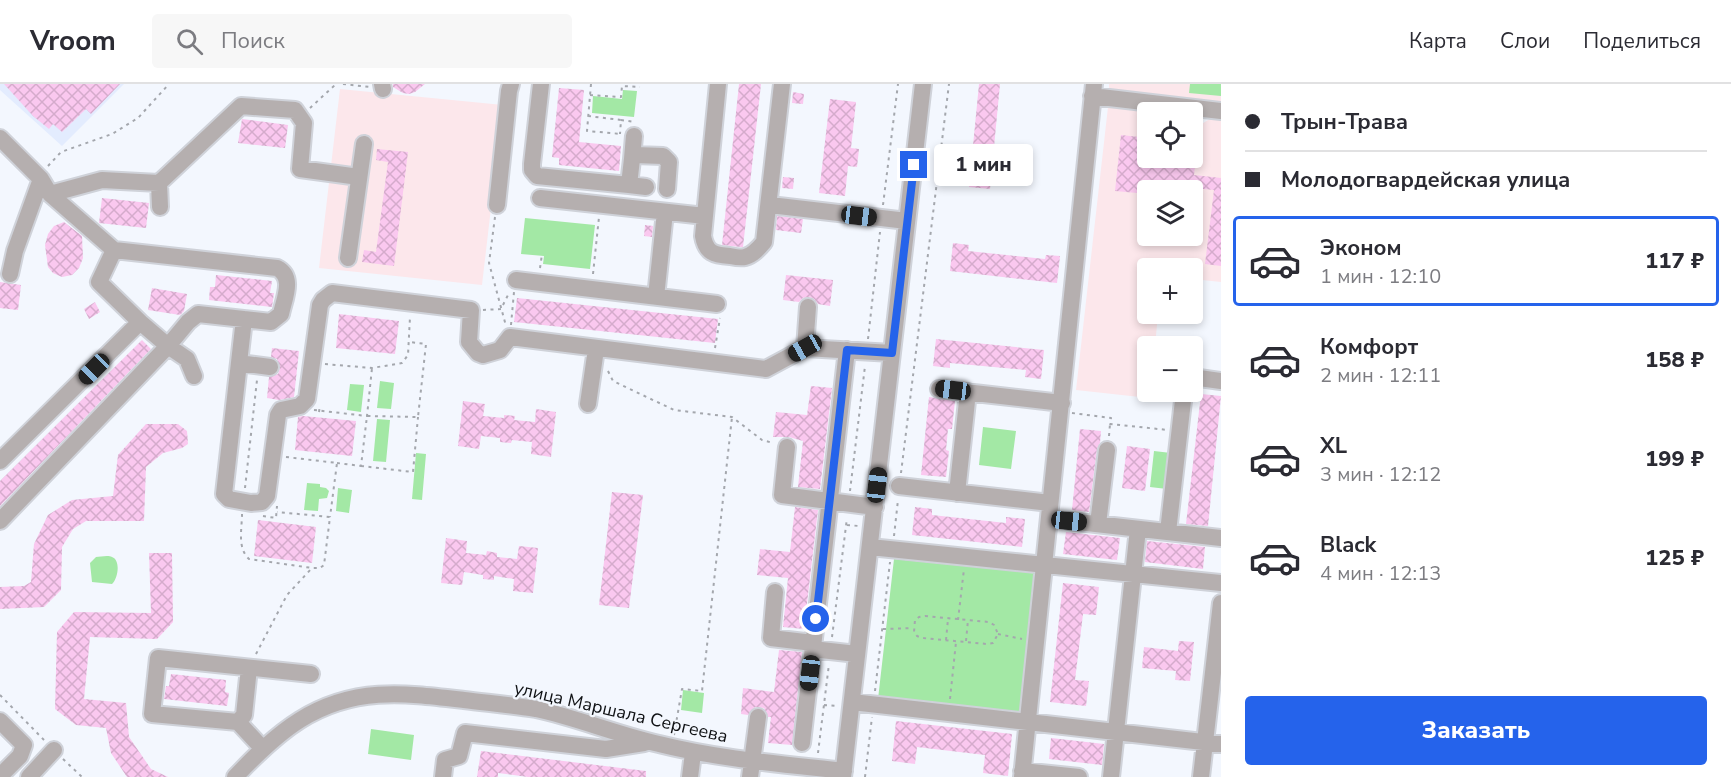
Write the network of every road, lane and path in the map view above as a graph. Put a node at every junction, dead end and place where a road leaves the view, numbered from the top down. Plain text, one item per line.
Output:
1 (169, 84) edge
2 (336, 84) edge
3 (343, 84) edge
4 (512, 84) edge
5 (540, 84) edge
6 (591, 84) edge
7 (718, 84) edge
8 (782, 84) edge
9 (898, 84) edge
10 (923, 84) edge
11 (950, 84) edge
12 (382, 86) edge
13 (640, 87) dead end
14 (1093, 90) edge
15 (590, 95) junction
16 (1221, 111) edge
17 (301, 116) junction
18 (588, 116) junction
19 (627, 135) junction
20 (0, 138) edge
21 (364, 144) dead end
22 (632, 159) junction
23 (359, 177) junction
24 (159, 183) junction
25 (629, 185) junction
26 (46, 186) junction
27 (646, 187) dead end
28 (667, 189) dead end
29 (540, 198) dead end
30 (601, 205) junction
31 (770, 205) junction
32 (497, 206) joint
33 (160, 207) dead end
34 (665, 212) junction
35 (705, 216) junction
36 (881, 219) junction
37 (908, 221) junction
38 (114, 250) junction
39 (348, 258) dead end
40 (10, 274) dead end
41 (515, 286) junction
42 (592, 289) junction
43 (656, 297) junction
44 (808, 307) dead end
45 (501, 309) junction
46 (719, 309) joint
47 (471, 310) junction
48 (406, 313) dead end
49 (244, 319) junction
50 (140, 322) junction
51 (510, 337) junction
52 (409, 342) junction
53 (168, 346) junction
54 (805, 348) junction
55 (596, 349) junction
56 (847, 350) junction
57 (866, 351) junction
58 (892, 353) junction
59 (713, 361) junction
60 (239, 363) junction
61 (325, 364) dead end
62 (264, 366) joint
63 (372, 368) junction
64 (194, 376) dead end
65 (1203, 379) edge
66 (1221, 381) edge
67 (939, 389) dead end
68 (968, 392) junction
69 (1183, 402) edge
70 (588, 404) dead end
71 (1061, 407) junction
72 (311, 409) dead end
73 (367, 416) junction
74 (418, 417) junction
75 (732, 417) junction
76 (1180, 431) junction
77 (787, 447) joint
78 (1107, 450) dead end
79 (272, 456) junction
80 (0, 461) edge
81 (337, 463) junction
82 (361, 466) junction
83 (899, 486) junction
84 (957, 493) junction
85 (830, 501) junction
86 (244, 502) junction
87 (848, 503) junction
88 (1050, 503) junction
89 (875, 507) junction
90 (277, 512) dead end
91 (330, 517) junction
92 (0, 521) edge
93 (1069, 521) dead end
94 (1098, 524) junction
95 (1138, 529) junction
96 (1168, 532) junction
97 (1221, 538) edge
98 (870, 547) junction
99 (892, 549) junction
100 (966, 556) junction
101 (1044, 564) junction
102 (312, 568) junction
103 (1133, 574) junction
104 (1221, 583) edge
105 (776, 592) dead end
106 (1221, 603) edge
107 (948, 618) junction
108 (958, 620) junction
109 (968, 620) junction
110 (914, 628) junction
111 (882, 629) junction
112 (998, 634) junction
113 (946, 640) junction
114 (956, 642) junction
115 (966, 642) junction
116 (1036, 642) junction
117 (813, 646) junction
118 (831, 651) junction
119 (858, 654) junction
120 (249, 668) junction
121 (311, 674) dead end
122 (0, 695) edge
123 (852, 702) junction
124 (873, 705) junction
125 (948, 714) junction
126 (758, 717) dead end
127 (0, 721) edge
128 (238, 722) junction
129 (1028, 723) junction
130 (1115, 733) junction
131 (648, 742) junction
132 (802, 743) dead end
133 (1213, 743) edge
134 (671, 747) junction
135 (263, 749) junction
136 (54, 750) junction
137 (693, 753) junction
138 (816, 768) junction
139 (751, 769) edge
140 (843, 774) edge
141 (1022, 774) edge
142 (0, 776) edge
143 (29, 777) edge
144 (82, 777) edge
145 (235, 777) edge
146 (443, 777) edge
147 (690, 777) edge
148 (865, 777) edge
149 (1079, 777) edge
150 (1111, 777) edge
151 (1201, 777) edge

1 - 26 path
2 - 17 path
3 - 12 path
4 - 32 street
5 - 25 street
6 - 15 path
7 - 35 street
8 - 31 street
9 - 36 path
10 - 37 street
11 - 83 path
13 - 15 path
14 - 16 street
14 - 71 street
15 - 18 path
17 - 23 street
17 - 24 street
18 - 19 path
18 - 19 path
19 - 22 street
20 - 26 street
21 - 23 street
22 - 25 street
22 - 28 street
23 - 39 street
24 - 26 street
24 - 33 street
25 - 27 street
26 - 38 street
26 - 40 street
29 - 30 street
30 - 34 street
30 - 42 path
31 - 35 street
31 - 36 street
32 - 45 path
34 - 35 street
34 - 43 street
36 - 37 street
36 - 57 path
37 - 58 street
38 - 49 street
38 - 50 street
41 - 42 street
41 - 45 path
41 - 51 path
42 - 43 street
43 - 46 street
44 - 54 street
45 - 47 path
45 - 51 path
46 - 59 path
47 - 51 street
47 - 79 street
48 - 52 path
49 - 53 street
49 - 60 street
50 - 53 street
50 - 80 street
51 - 55 street
52 - 63 path
52 - 74 path
53 - 64 street
53 - 92 street
54 - 56 street
54 - 59 street
55 - 59 street
55 - 70 street
55 - 75 path
56 - 57 street
56 - 85 street
57 - 58 street
57 - 87 path
58 - 89 street
60 - 62 street
60 - 86 street
61 - 63 path
62 - 86 path
63 - 73 path
65 - 66 street
67 - 68 street
68 - 71 street
68 - 84 street
69 - 76 street
71 - 76 path
71 - 88 street
72 - 73 path
73 - 74 path
73 - 82 path
74 - 82 path
75 - 77 path
75 - 134 path
76 - 96 street
77 - 85 street
78 - 94 street
79 - 81 path
79 - 86 street
81 - 82 path
81 - 91 path
83 - 84 street
83 - 99 path
84 - 88 street
85 - 87 street
85 - 117 street
86 - 102 path
87 - 89 street
87 - 118 path
88 - 101 street
89 - 98 street
90 - 91 path
91 - 102 path
93 - 94 street
94 - 95 street
95 - 96 street
95 - 103 street
96 - 97 street
98 - 99 street
98 - 119 street
99 - 100 street
99 - 111 path
100 - 101 street
100 - 108 path
101 - 103 street
101 - 116 street
102 - 120 path
103 - 104 street
103 - 130 street
105 - 117 street
106 - 133 street
107 - 108 path
107 - 110 path
107 - 113 path
108 - 109 path
109 - 112 path
109 - 115 path
110 - 111 path
110 - 113 path
111 - 124 path
112 - 115 path
112 - 116 path
113 - 114 path
114 - 115 path
114 - 125 path
116 - 129 street
117 - 118 street
117 - 132 street
118 - 119 street
118 - 138 path
119 - 123 street
120 - 121 street
120 - 128 street
120 - 128 street
122 - 136 path
123 - 124 street
123 - 140 street
124 - 125 street
124 - 148 path
125 - 129 street
126 - 139 street
127 - 142 street
128 - 135 street
129 - 130 street
129 - 141 street
130 - 133 street
130 - 150 street
131 - 134 street, улица Маршала Сергеева
131 - 135 street, улица Маршала Сергеева
131 - 146 street
133 - 151 street
134 - 137 street, улица Маршала Сергеева
135 - 145 street, улица Маршала Сергеева
136 - 143 street
136 - 144 path
137 - 139 street, улица Маршала Сергеева
137 - 147 street
138 - 139 street, улица Маршала Сергеева
138 - 140 street, улица Маршала Сергеева
141 - 149 street

